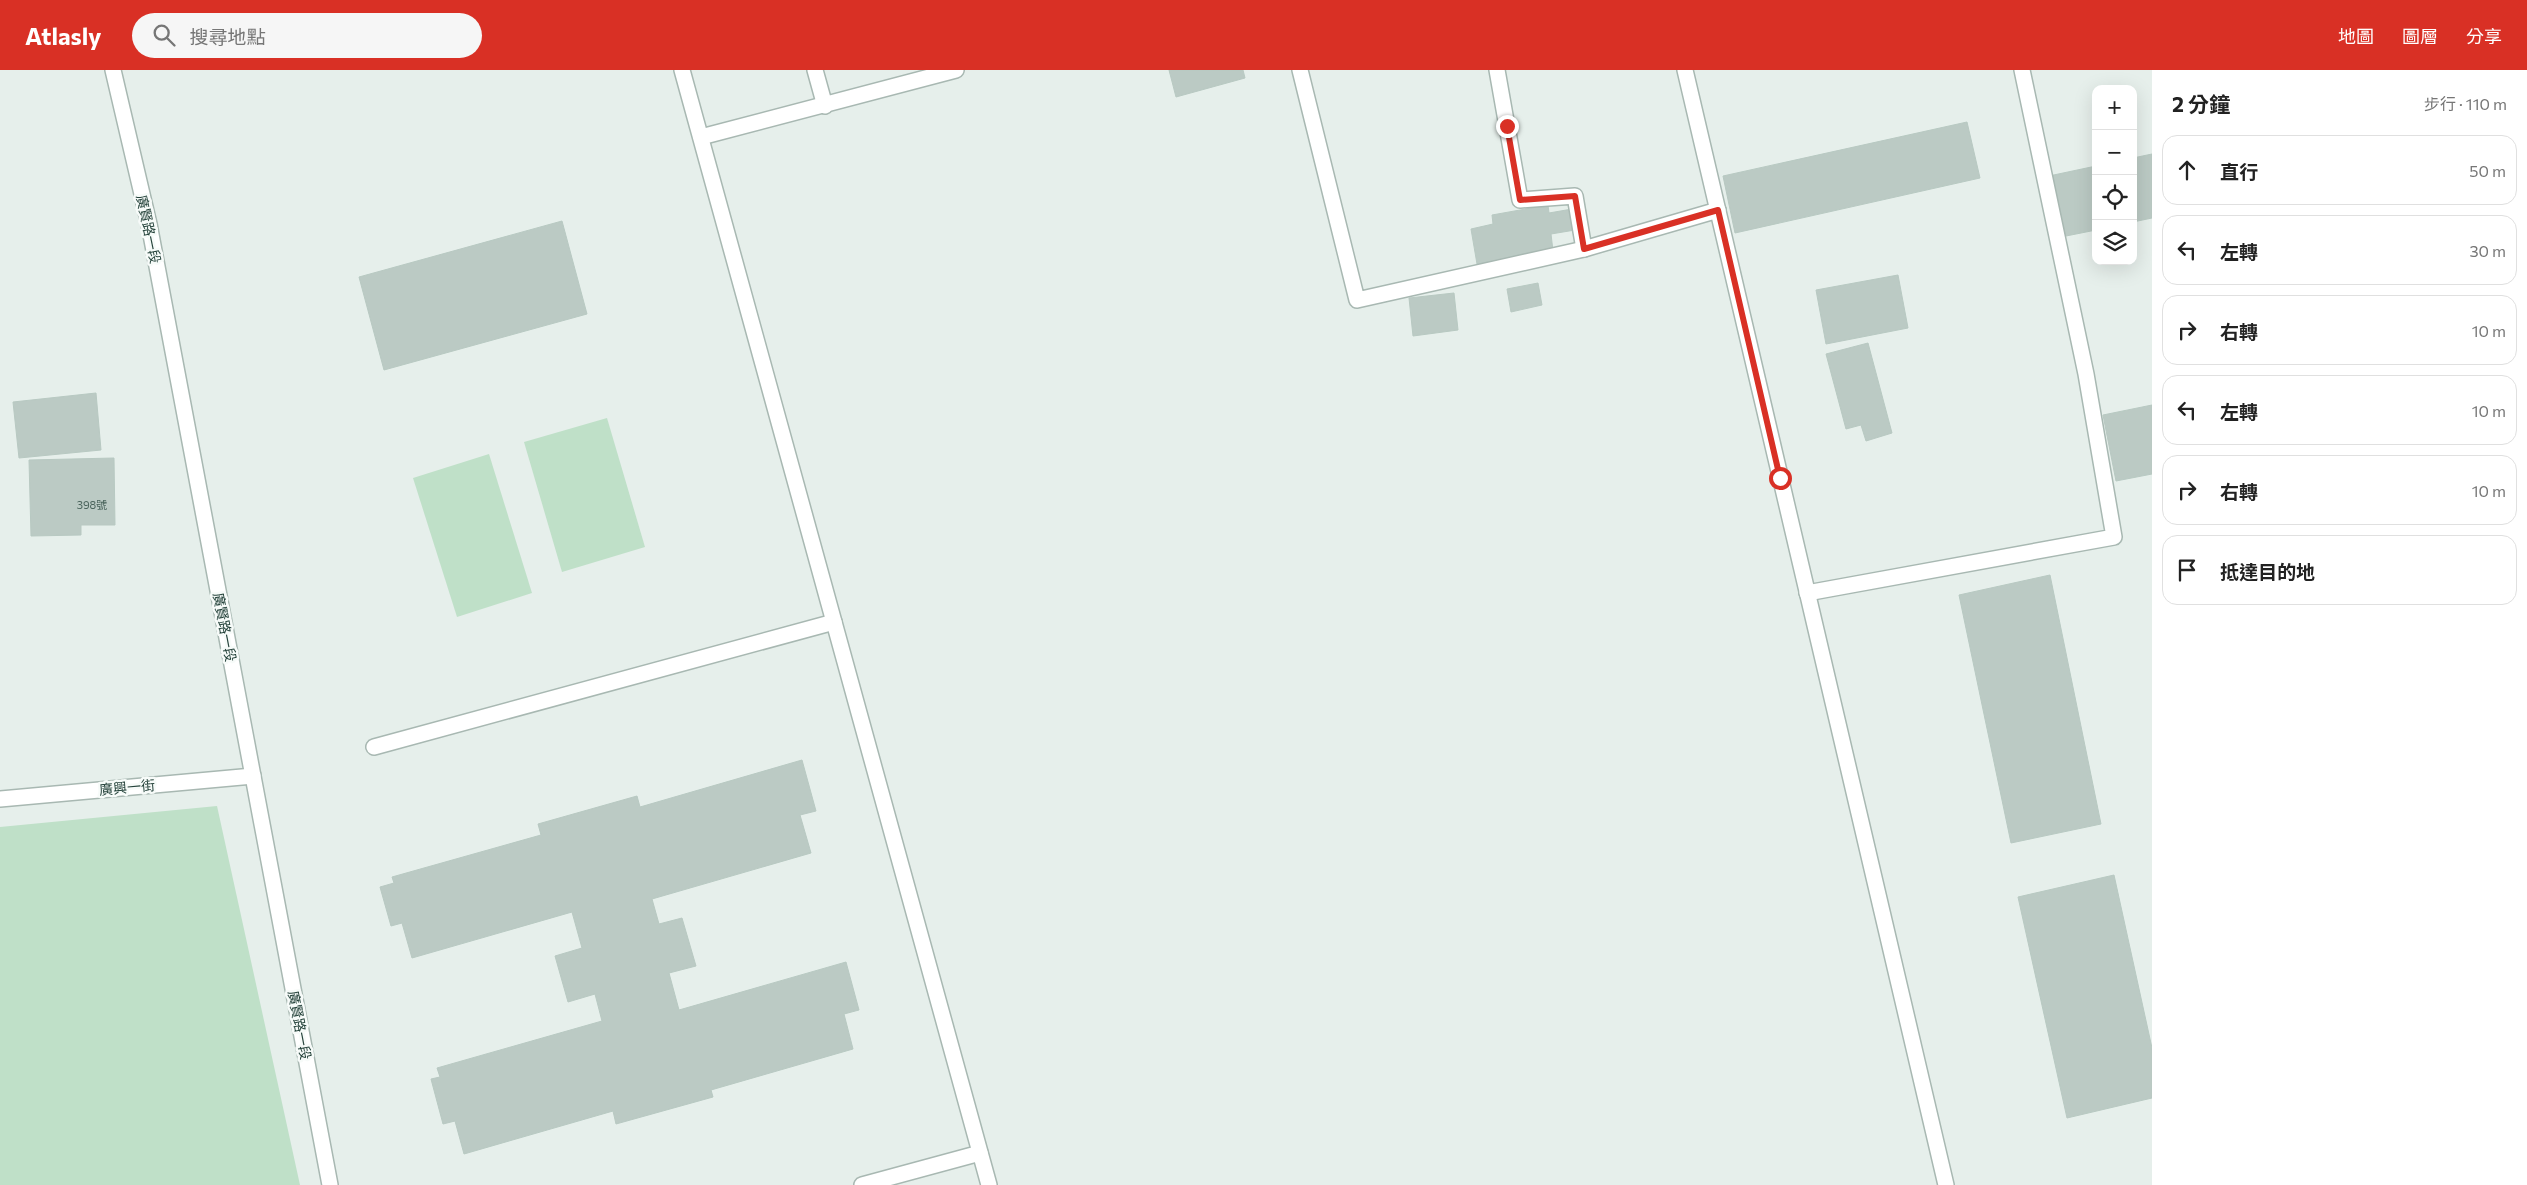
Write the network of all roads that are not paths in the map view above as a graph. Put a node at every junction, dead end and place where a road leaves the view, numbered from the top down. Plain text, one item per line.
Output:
1 (114, 70) edge
2 (682, 70) edge
3 (815, 70) edge
4 (956, 70) edge
5 (1300, 70) edge
6 (1497, 70) edge
7 (1685, 70) edge
8 (2022, 70) edge
9 (824, 106) junction
10 (701, 137) junction
11 (1718, 210) junction
12 (1584, 249) junction
13 (1807, 593) junction
14 (834, 622) junction
15 (374, 747) dead end
16 (253, 776) junction
17 (0, 799) edge
18 (980, 1153) junction
19 (330, 1185) edge
20 (862, 1185) edge
21 (989, 1185) edge
22 (1946, 1185) edge

1 - 16 street, 廣賢路一段
2 - 10 street
3 - 9 street
4 - 9 street
5 - 12 street
6 - 12 street
7 - 11 street
8 - 13 street
9 - 10 street
10 - 14 street
11 - 12 street
11 - 13 street
13 - 22 street
14 - 15 street
14 - 18 street
16 - 17 street, 廣興一街
16 - 19 street, 廣賢路一段
18 - 20 street
18 - 21 street

